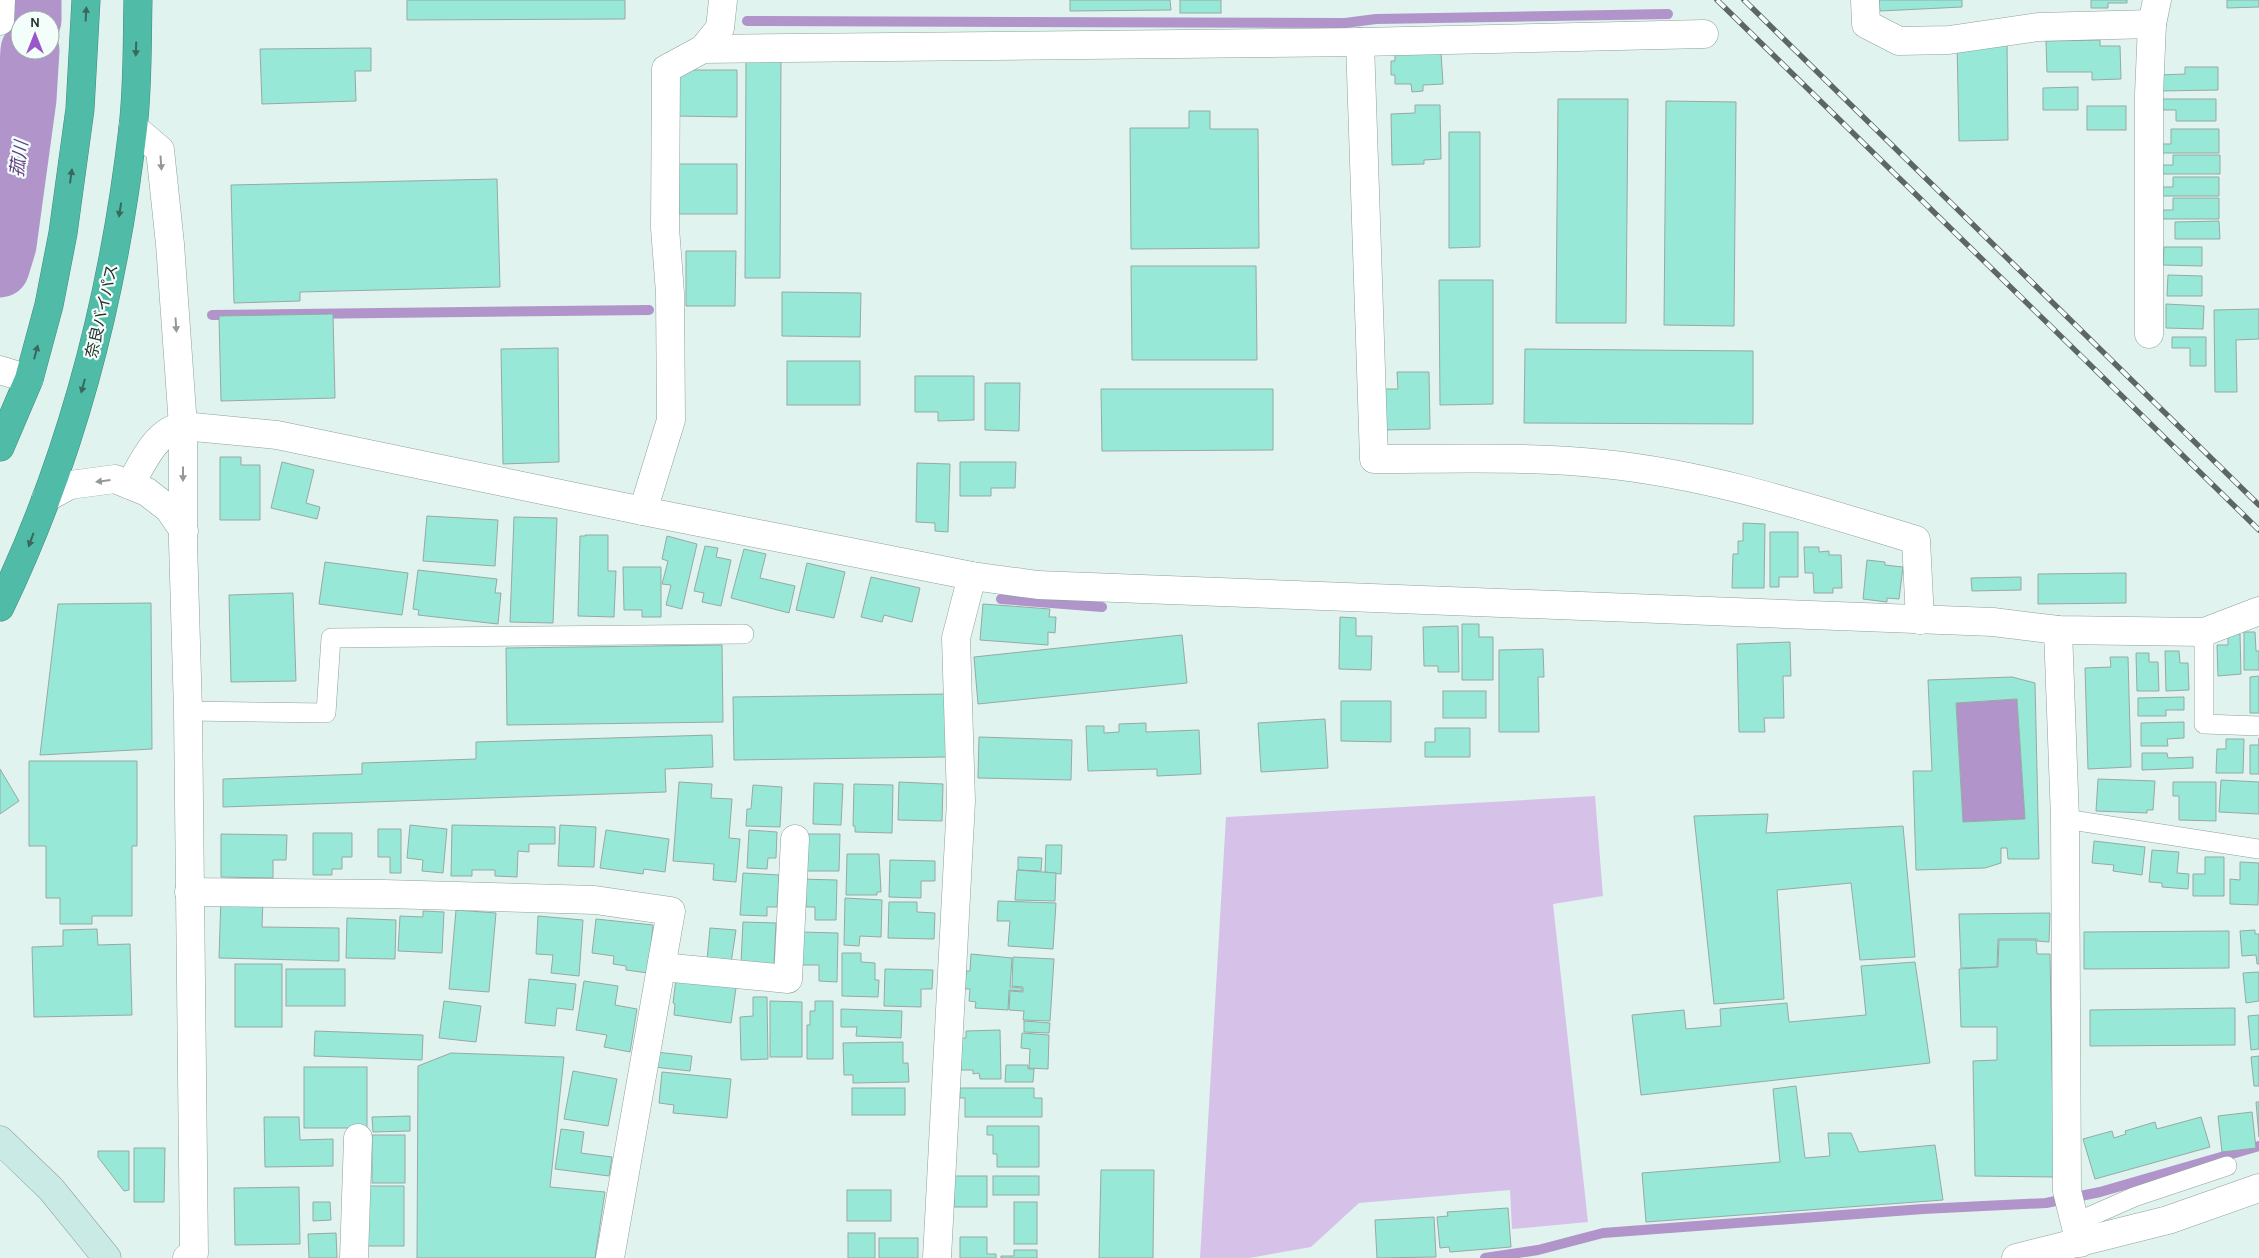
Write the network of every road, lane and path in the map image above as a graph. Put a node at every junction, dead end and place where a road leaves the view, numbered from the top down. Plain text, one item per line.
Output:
1 (1, 0) edge
2 (86, 0) edge
3 (138, 0) edge
4 (723, 0) edge
5 (1865, 0) edge
6 (2154, 12) edge
7 (0, 21) edge
8 (1704, 34) dead end
9 (1360, 42) junction
10 (703, 49) junction
11 (133, 127) junction
12 (2149, 334) dead end
13 (0, 370) edge
14 (29, 379) junction
15 (183, 426) junction
16 (0, 447) edge
17 (130, 485) junction
18 (46, 498) junction
19 (644, 511) junction
20 (184, 531) junction
21 (972, 576) junction
22 (0, 607) edge
23 (2259, 611) edge
24 (1920, 620) junction
25 (2058, 630) junction
26 (2204, 632) junction
27 (744, 634) dead end
28 (188, 711) junction
29 (2259, 726) edge
30 (2065, 819) junction
31 (795, 839) dead end
32 (2259, 849) edge
33 (189, 892) junction
34 (662, 968) junction
35 (358, 1138) dead end
36 (0, 1140) edge
37 (2227, 1166) dead end
38 (2259, 1188) edge
39 (2078, 1233) junction
40 (108, 1258) edge
41 (187, 1258) edge
42 (354, 1258) edge
43 (610, 1258) edge
44 (937, 1258) edge
45 (2016, 1258) edge

1 - 7 street
14 -> 2 highway
3 -> 11 highway, 奈良バイパス
4 - 10 street
5 - 6 street
6 - 12 street
8 - 9 street
9 - 10 street
9 - 24 street
10 - 19 street
11 -> 15 street
11 -> 18 highway, 奈良バイパス
13 - 14 street
14 - 16 highway
15 - 17 street
15 - 19 street
15 -> 20 street
17 -> 18 street
17 - 20 street
18 -> 22 highway, 奈良バイパス
19 - 21 street
20 - 28 street
21 - 24 street
21 - 44 street
23 - 26 street
24 - 25 street
25 - 26 street
25 - 30 street
26 - 29 lane
27 - 28 lane
28 - 33 street
30 - 32 lane
30 - 39 street
31 - 34 street
33 - 34 street
33 - 41 street
34 - 43 street
35 - 42 street
36 - 40 street
37 - 39 lane
38 - 39 street
39 - 45 street

